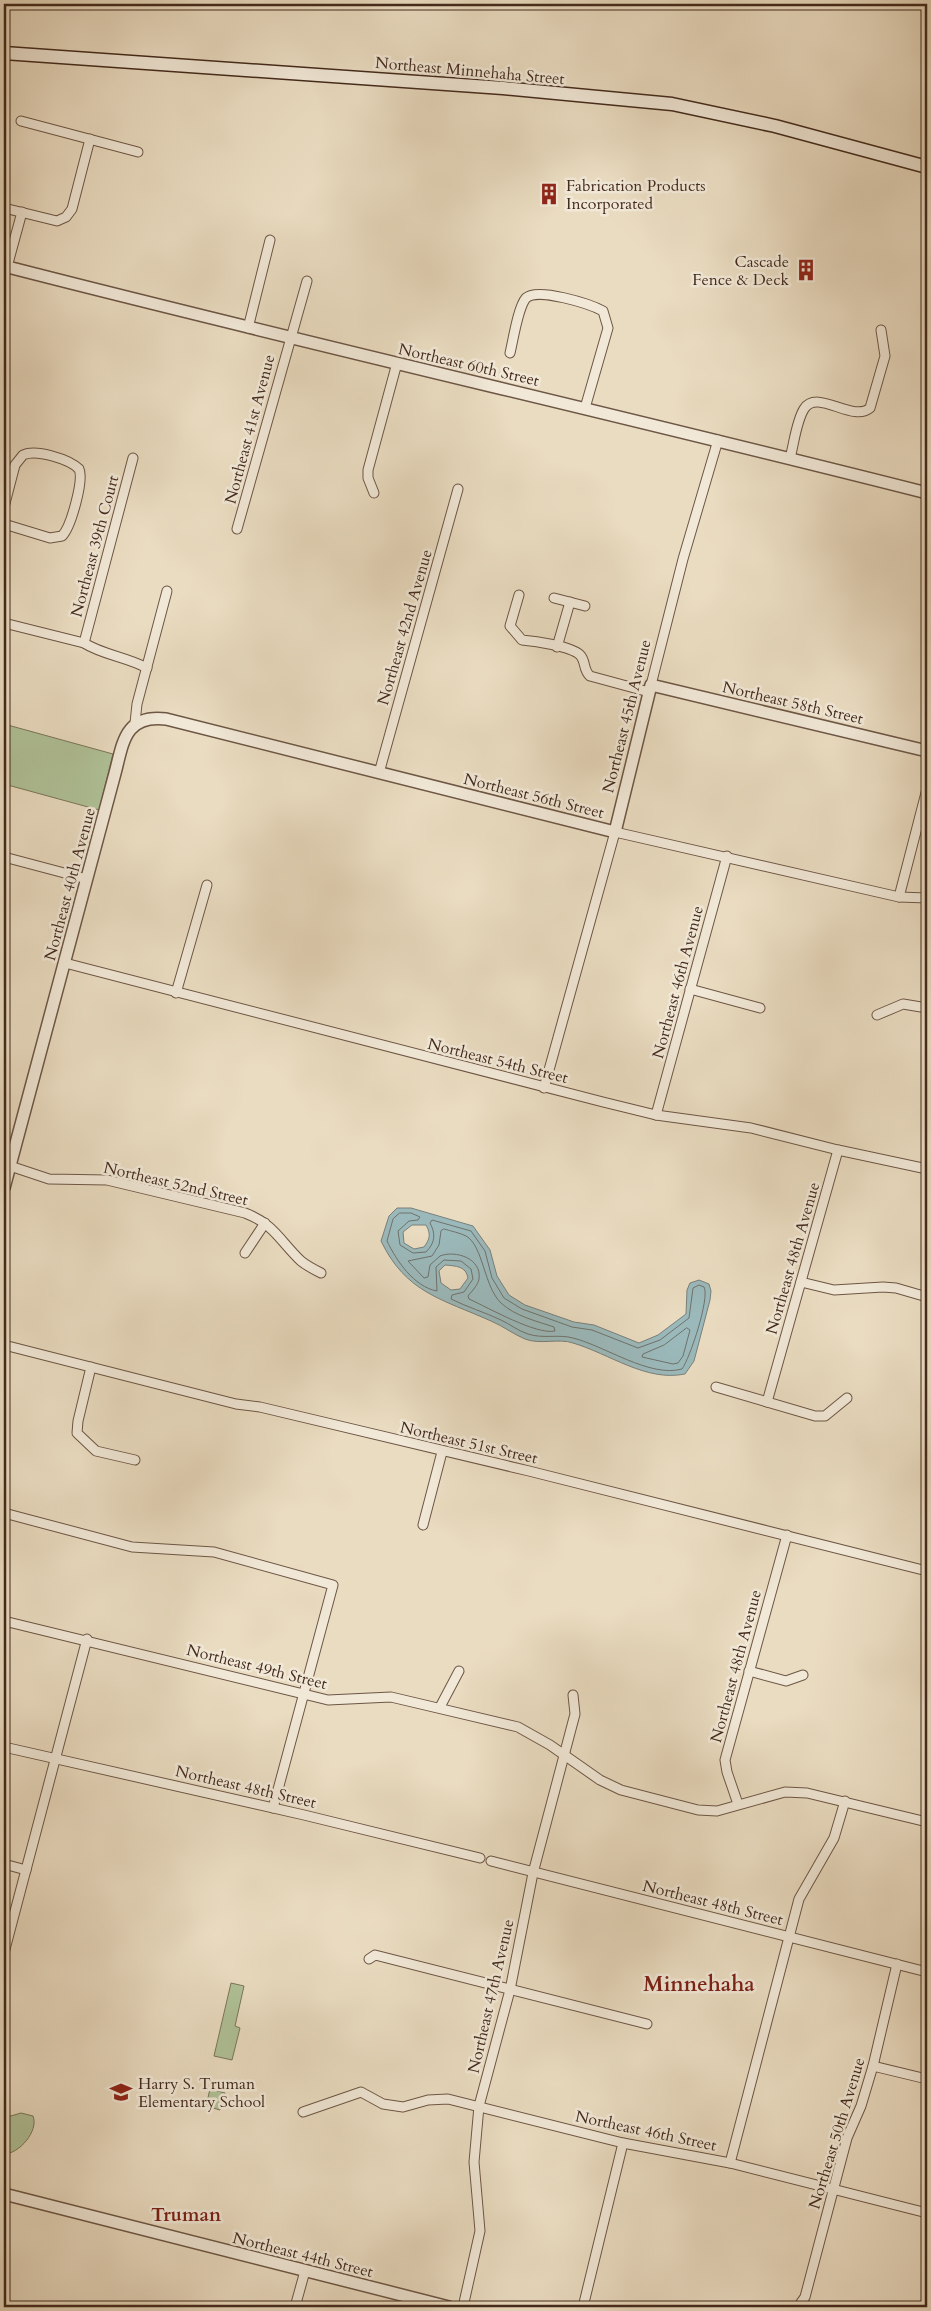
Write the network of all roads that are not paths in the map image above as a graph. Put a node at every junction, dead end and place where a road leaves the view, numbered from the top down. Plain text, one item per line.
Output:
1 (4, 53) edge
2 (21, 121) dead end
3 (90, 139) junction
4 (138, 152) dead end
5 (927, 167) edge
6 (4, 208) edge
7 (22, 212) junction
8 (270, 240) dead end
9 (6, 266) edge
10 (307, 281) dead end
11 (248, 328) junction
12 (881, 330) dead end
13 (290, 338) junction
14 (510, 353) dead end
15 (397, 363) junction
16 (585, 408) junction
17 (718, 440) junction
18 (133, 458) dead end
19 (790, 458) junction
20 (458, 489) dead end
21 (374, 493) dead end
22 (927, 494) edge
23 (4, 507) edge
24 (4, 524) edge
25 (237, 529) dead end
26 (167, 591) dead end
27 (519, 595) dead end
28 (554, 598) dead end
29 (570, 602) junction
30 (585, 606) dead end
31 (4, 623) edge
32 (84, 643) junction
33 (557, 647) junction
34 (147, 668) junction
35 (650, 689) junction
36 (136, 723) junction
37 (927, 751) edge
38 (379, 773) junction
39 (927, 789) edge
40 (615, 832) junction
41 (727, 856) junction
42 (4, 857) edge
43 (87, 879) junction
44 (207, 885) dead end
45 (899, 897) junction
46 (927, 898) edge
47 (64, 963) junction
48 (690, 989) junction
49 (176, 993) junction
50 (760, 1008) dead end
51 (927, 1008) edge
52 (878, 1014) dead end
53 (544, 1088) junction
54 (656, 1115) junction
55 (838, 1150) junction
56 (7, 1165) edge
57 (927, 1169) edge
58 (4, 1188) edge
59 (265, 1223) junction
60 (245, 1253) dead end
61 (321, 1273) dead end
62 (801, 1282) junction
63 (927, 1297) edge
64 (4, 1345) edge
65 (91, 1367) junction
66 (716, 1387) dead end
67 (847, 1398) dead end
68 (767, 1402) junction
69 (442, 1452) junction
70 (135, 1460) dead end
71 (4, 1513) edge
72 (423, 1525) dead end
73 (787, 1536) junction
74 (927, 1571) edge
75 (4, 1621) edge
76 (87, 1639) junction
77 (459, 1671) dead end
78 (749, 1671) junction
79 (803, 1675) dead end
80 (305, 1694) junction
81 (573, 1695) dead end
82 (440, 1707) junction
83 (4, 1747) edge
84 (565, 1756) junction
85 (54, 1759) junction
86 (845, 1801) junction
87 (738, 1804) junction
88 (273, 1808) junction
89 (927, 1822) edge
90 (480, 1858) dead end
91 (491, 1861) dead end
92 (4, 1864) edge
93 (26, 1870) junction
94 (534, 1873) junction
95 (788, 1937) junction
96 (4, 1953) edge
97 (369, 1960) dead end
98 (897, 1964) junction
99 (927, 1972) edge
100 (510, 1990) junction
101 (647, 2024) dead end
102 (873, 2066) junction
103 (927, 2079) edge
104 (480, 2106) junction
105 (303, 2112) dead end
106 (623, 2143) junction
107 (730, 2163) junction
108 (833, 2190) junction
109 (4, 2194) edge
110 (927, 2213) edge
111 (305, 2271) junction
112 (295, 2307) edge
113 (449, 2307) edge
114 (463, 2307) edge
115 (583, 2307) edge
116 (798, 2307) edge

1 - 5 main road, Northeast Minnehaha Street
2 - 3 street
3 - 4 street
3 - 7 street
6 - 7 street
7 - 9 street
8 - 11 street
9 - 11 street, Northeast 60th Street
10 - 13 street, Northeast 41st Avenue
11 - 13 street, Northeast 60th Street
12 - 19 street
13 - 15 street, Northeast 60th Street
13 - 25 street, Northeast 41st Avenue
14 - 16 street
15 - 16 street, Northeast 60th Street
15 - 21 street
16 - 17 street, Northeast 60th Street
17 - 19 street, Northeast 60th Street
17 - 35 street, Northeast 45th Avenue
18 - 32 street, Northeast 39th Court
19 - 22 street, Northeast 60th Street
20 - 38 street, Northeast 42nd Avenue
23 - 24 street
26 - 34 street, Northeast 40th Avenue
27 - 33 street
28 - 29 street
29 - 30 street
29 - 33 street
31 - 32 street
32 - 34 street
33 - 35 street
34 - 36 street, Northeast 40th Avenue
35 - 37 street, Northeast 58th Street
35 - 40 street, Northeast 45th Avenue
36 - 38 street, Northeast 56th Street
36 - 43 street, Northeast 40th Avenue
38 - 40 street, Northeast 56th Street
39 - 45 street
40 - 41 street, Northeast 56th Street
40 - 53 street, Northeast 45th Avenue
41 - 45 street, Northeast 56th Street
41 - 48 street, Northeast 46th Avenue
42 - 43 street
43 - 47 street, Northeast 40th Avenue
44 - 49 street
45 - 46 street, Northeast 56th Street
47 - 49 street, Northeast 54th Street
47 - 56 street, Northeast 40th Avenue
48 - 50 street
48 - 54 street, Northeast 46th Avenue
49 - 53 street, Northeast 54th Street
51 - 52 street
53 - 54 street, Northeast 54th Street
54 - 55 street, Northeast 54th Street
55 - 57 street, Northeast 54th Street
55 - 62 street, Northeast 48th Avenue
56 - 58 street, Northeast 40th Avenue
56 - 59 street, Northeast 52nd Street
59 - 60 street
59 - 61 street, Northeast 52nd Street
62 - 63 street
62 - 68 street, Northeast 48th Avenue
64 - 65 street, Northeast 51st Street
65 - 69 street, Northeast 51st Street
65 - 70 street
66 - 68 street
67 - 68 street
69 - 72 street
69 - 73 street, Northeast 51st Street
71 - 80 street
73 - 74 street, Northeast 51st Street
73 - 78 street, Northeast 48th Avenue
75 - 76 street, Northeast 49th Street
76 - 80 street, Northeast 49th Street
76 - 85 street
77 - 82 street
78 - 79 street
78 - 87 street, Northeast 48th Avenue
80 - 82 street, Northeast 49th Street
80 - 88 street
81 - 84 street, Northeast 47th Avenue
82 - 84 street, Northeast 49th Street
83 - 85 street, Northeast 48th Street
84 - 87 street, Northeast 49th Street
84 - 94 street, Northeast 47th Avenue
85 - 88 street, Northeast 48th Street
85 - 93 street
86 - 87 street, Northeast 49th Street
86 - 89 street, Northeast 49th Street
86 - 95 street
88 - 90 street, Northeast 48th Street
91 - 94 street, Northeast 48th Street
92 - 93 street
93 - 96 street
94 - 95 street, Northeast 48th Street
94 - 100 street, Northeast 47th Avenue
95 - 98 street, Northeast 48th Street
95 - 107 street
97 - 100 street
98 - 99 street, Northeast 48th Street
98 - 102 street, Northeast 50th Avenue
100 - 101 street
100 - 104 street, Northeast 47th Avenue
102 - 103 street
102 - 108 street, Northeast 50th Avenue
104 - 105 street, Northeast 46th Street
104 - 106 street, Northeast 46th Street
104 - 114 street, Northeast 47th Avenue
106 - 107 street, Northeast 46th Street
106 - 115 street
107 - 108 street, Northeast 46th Street
108 - 110 street, Northeast 46th Street
108 - 116 street, Northeast 50th Avenue
109 - 111 street, Northeast 44th Street
111 - 112 street
111 - 113 street, Northeast 44th Street

